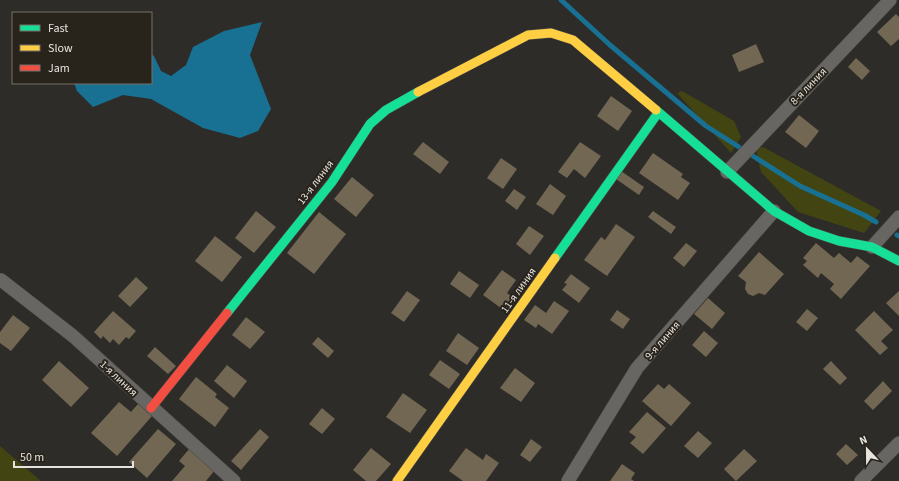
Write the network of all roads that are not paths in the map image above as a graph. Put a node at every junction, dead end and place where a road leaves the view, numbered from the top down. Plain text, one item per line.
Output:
1 (890, 0) edge
2 (658, 113) junction
3 (727, 172) junction
4 (774, 211) junction
5 (899, 217) edge
6 (872, 247) junction
7 (899, 261) edge
8 (1, 280) edge
9 (151, 408) junction
10 (899, 443) edge
11 (234, 481) edge
12 (397, 481) edge
13 (568, 481) edge
14 (861, 481) edge

1 - 3 street, 8-я линия
2 - 3 street
2 - 9 street, 13-я линия
2 - 12 street, 11-я линия
3 - 4 street
4 - 6 street
4 - 13 street, 9-я линия
5 - 6 street
6 - 7 street
8 - 9 street, 1-я линия
9 - 11 street, 1-я линия
10 - 14 street

